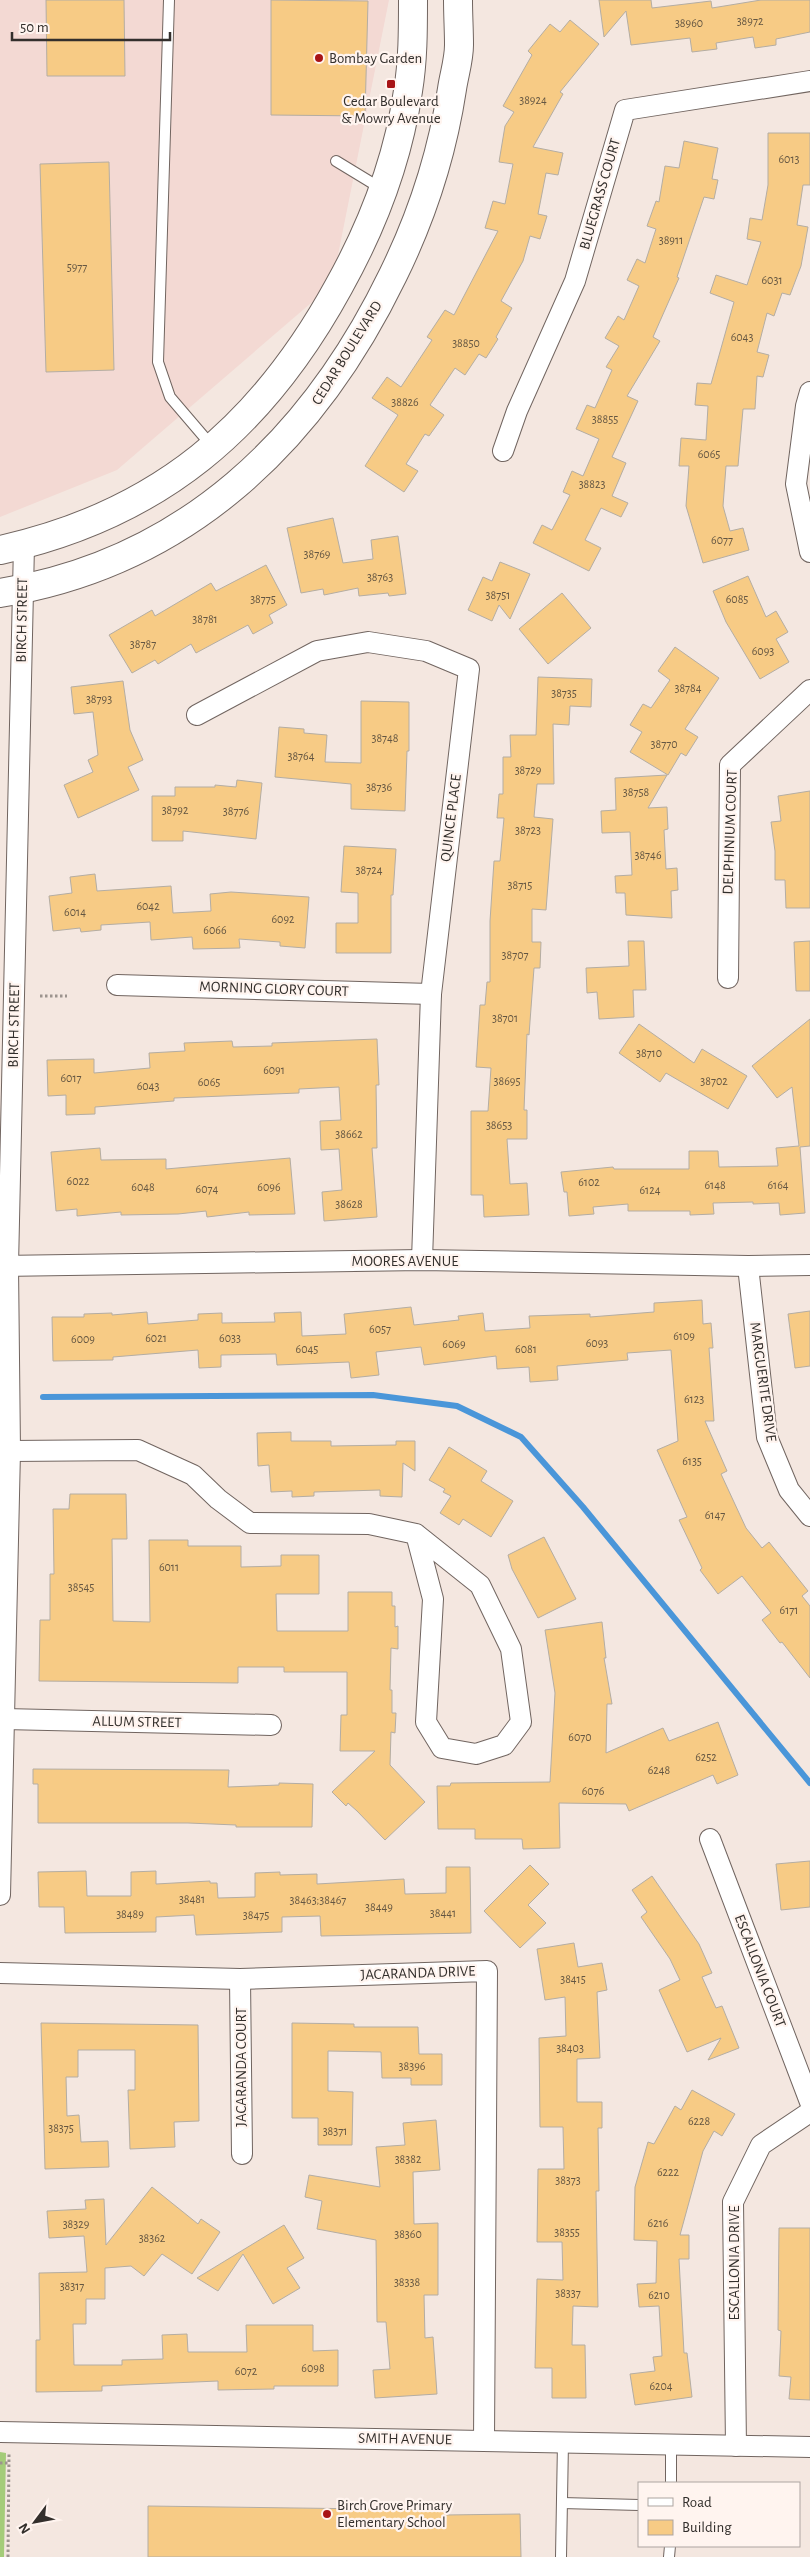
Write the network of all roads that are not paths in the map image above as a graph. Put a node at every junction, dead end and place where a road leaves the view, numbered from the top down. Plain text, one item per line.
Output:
1 (169, 0) edge
2 (414, 0) edge
3 (458, 0) edge
4 (810, 81) edge
5 (336, 161) dead end
6 (383, 190) junction
7 (810, 392) edge
8 (214, 448) junction
9 (503, 451) dead end
10 (12, 547) edge
11 (810, 552) edge
12 (11, 592) edge
13 (810, 690) edge
14 (197, 715) dead end
15 (8, 959) edge
16 (728, 978) dead end
17 (117, 985) dead end
18 (431, 994) junction
19 (422, 1260) junction
20 (810, 1265) edge
21 (4, 1266) edge
22 (748, 1266) junction
23 (10, 1451) junction
24 (810, 1516) edge
25 (416, 1534) junction
26 (4, 1719) junction
27 (271, 1725) dead end
28 (710, 1839) dead end
29 (0, 1895) edge
30 (0, 1973) edge
31 (240, 1979) junction
32 (810, 2102) edge
33 (810, 2112) edge
34 (242, 2154) dead end
35 (2, 2440) edge
36 (484, 2440) junction
37 (563, 2442) junction
38 (671, 2445) junction
39 (736, 2446) junction
40 (810, 2447) edge
41 (671, 2482) edge
42 (562, 2503) junction
43 (638, 2505) edge
44 (561, 2557) edge

1 - 8 lane
2 - 6 main road
3 - 12 main road, CEDAR BOULEVARD
4 - 9 street, BLUEGRASS COURT
5 - 6 lane
6 - 8 main road
7 - 11 street
8 - 10 main road
10 - 12 street, BIRCH STREET
12 - 15 street, BIRCH STREET
13 - 16 street, DELPHINIUM COURT
14 - 18 street, QUINCE PLACE
15 - 21 street, BIRCH STREET
17 - 18 street, MORNING GLORY COURT
18 - 19 street, QUINCE PLACE
19 - 21 street, MOORES AVENUE
19 - 22 street, MOORES AVENUE
20 - 22 street, MOORES AVENUE
21 - 23 street, BIRCH STREET
22 - 24 street, MARGUERITE DRIVE
23 - 25 street
23 - 26 street, BIRCH STREET
25 - 25 street
26 - 27 street, ALLUM STREET
26 - 29 street, BIRCH STREET
28 - 32 street, ESCALLONIA COURT
30 - 31 street, JACARANDA DRIVE
31 - 34 street, JACARANDA COURT
31 - 36 street, JACARANDA DRIVE
33 - 39 street, ESCALLONIA DRIVE
35 - 36 street, SMITH AVENUE
36 - 37 street, SMITH AVENUE
37 - 38 street, SMITH AVENUE
37 - 42 lane
38 - 39 street, SMITH AVENUE
38 - 41 lane
39 - 40 street, SMITH AVENUE
42 - 43 lane
42 - 44 lane

